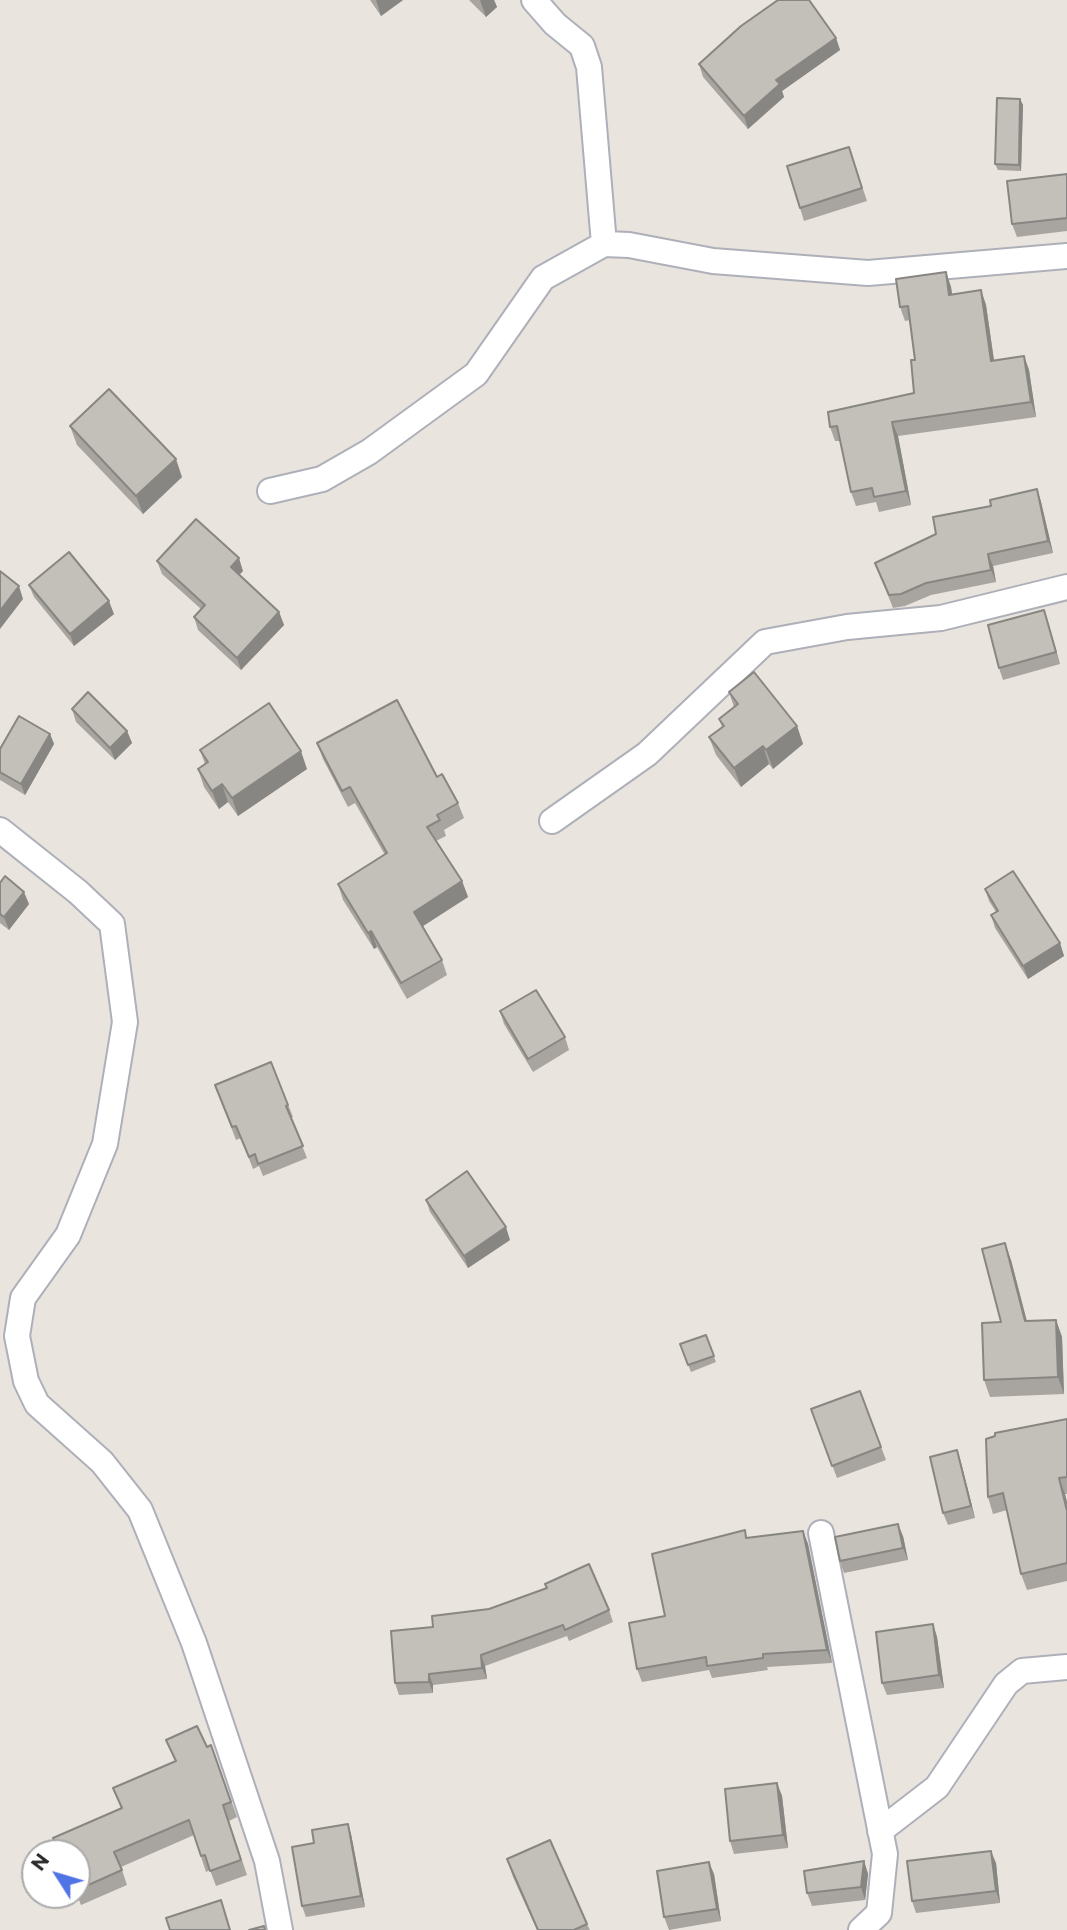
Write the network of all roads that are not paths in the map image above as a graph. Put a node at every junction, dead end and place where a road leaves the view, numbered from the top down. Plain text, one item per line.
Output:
1 (534, 0) edge
2 (604, 244) junction
3 (1067, 256) edge
4 (270, 491) dead end
5 (1067, 587) edge
6 (552, 821) dead end
7 (0, 830) edge
8 (821, 1533) dead end
9 (1067, 1667) edge
10 (880, 1831) junction
11 (280, 1930) edge
12 (861, 1930) edge

1 - 2 street
2 - 3 street
2 - 4 street
5 - 6 street
7 - 11 street
8 - 10 street
9 - 10 street
10 - 12 street

